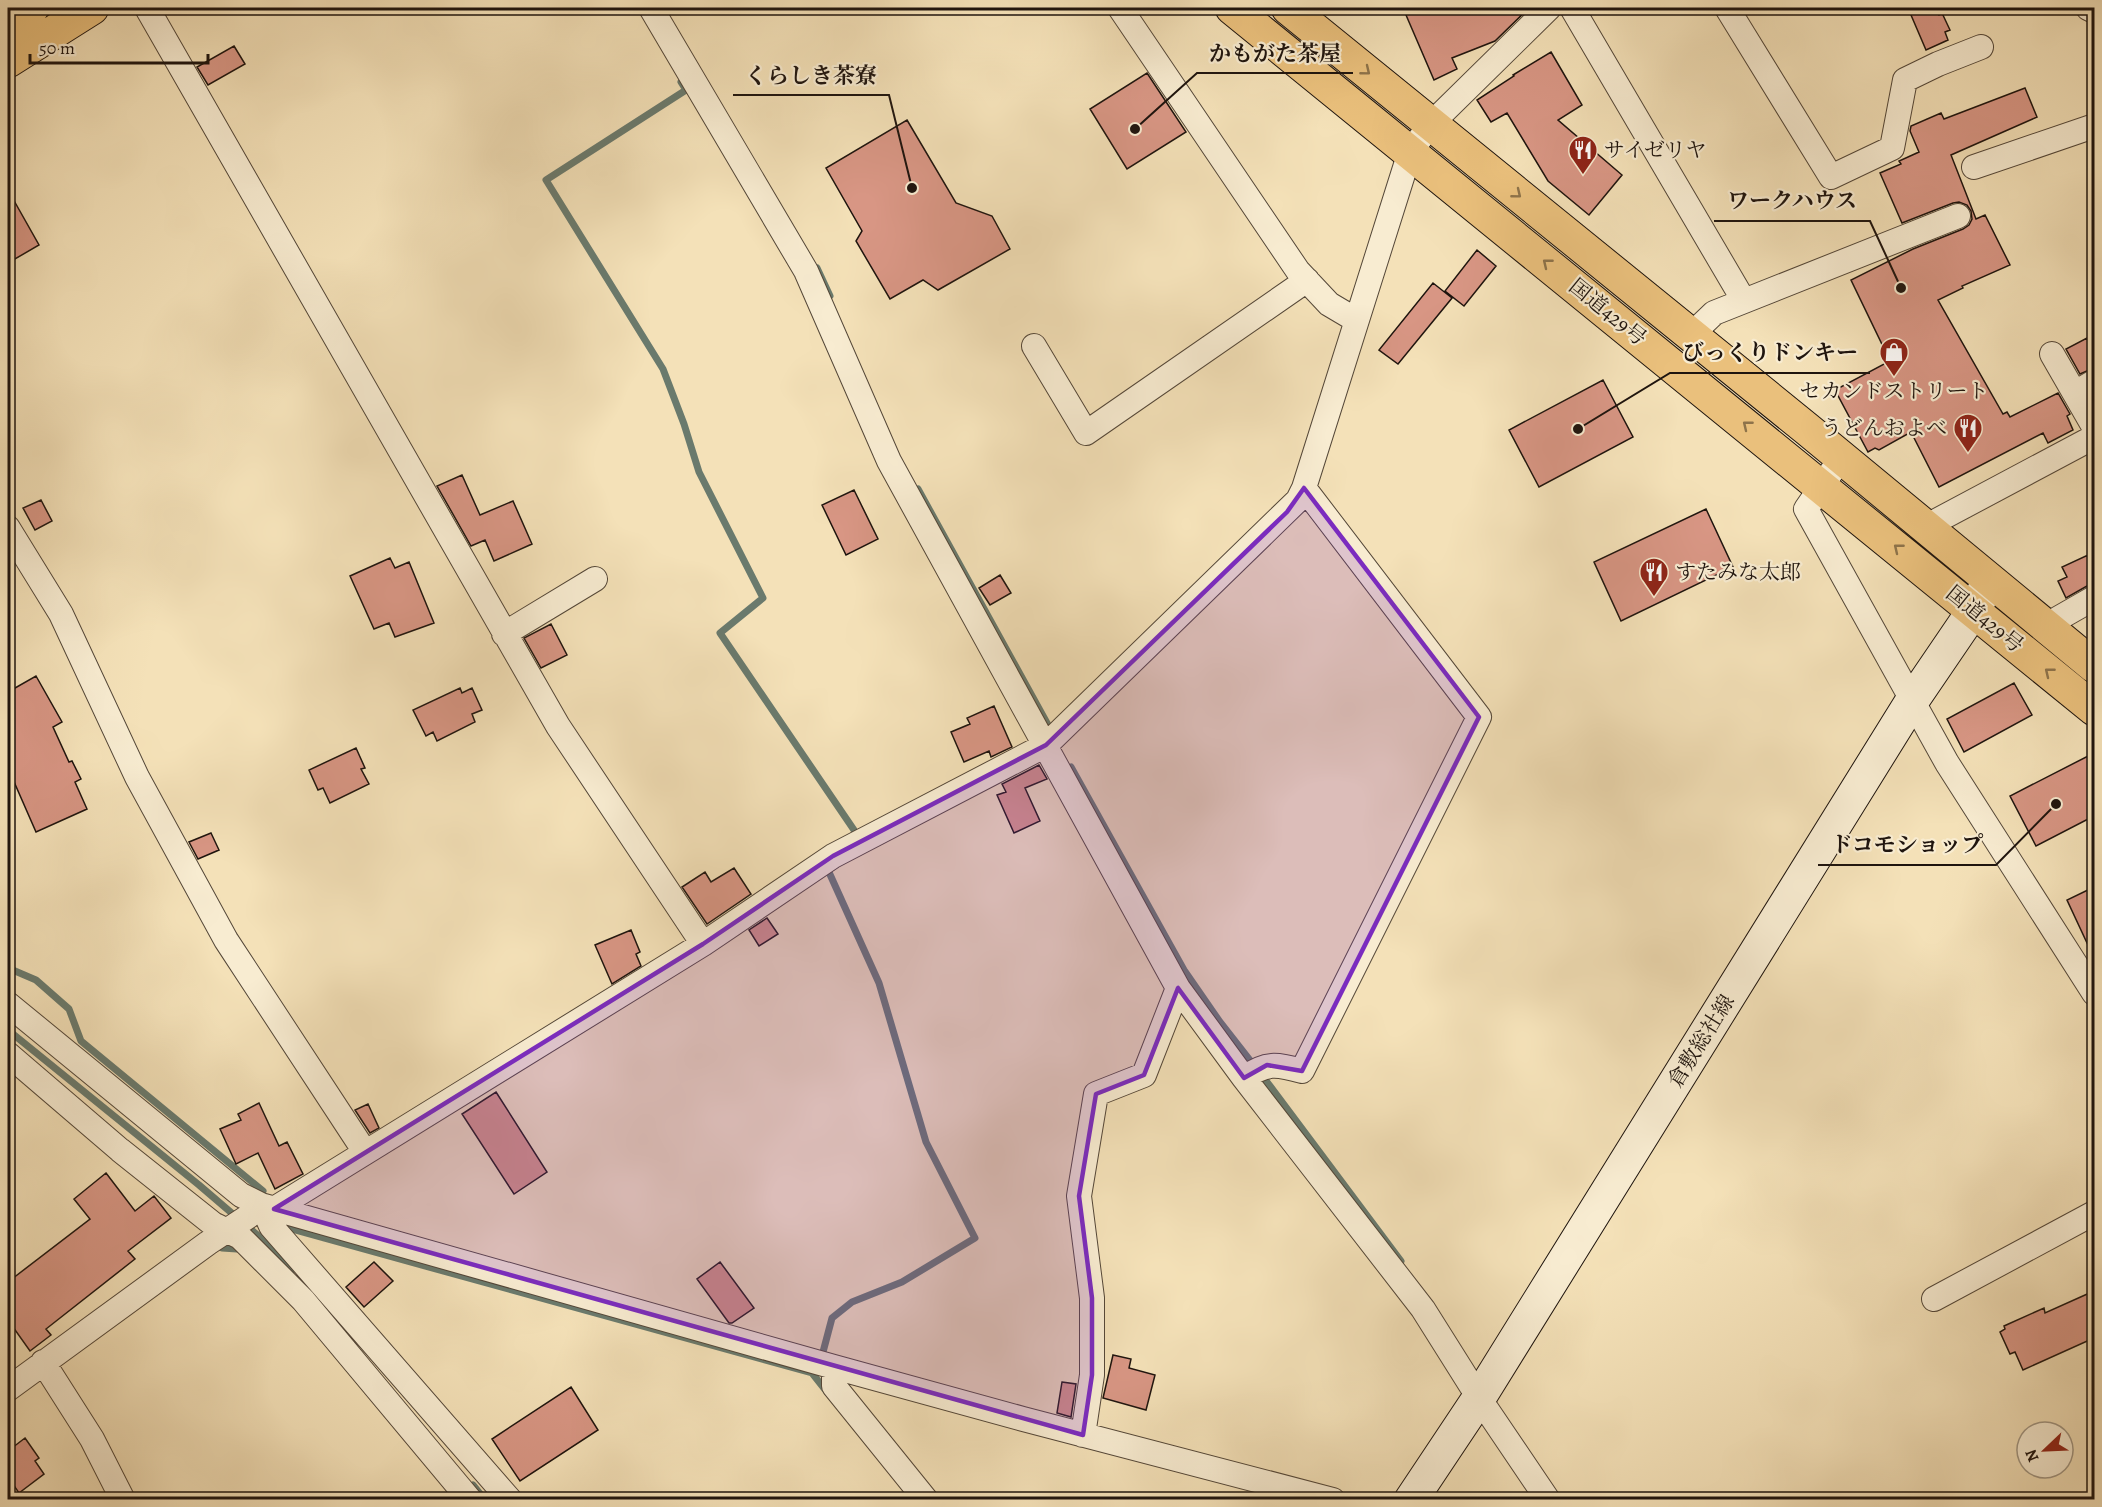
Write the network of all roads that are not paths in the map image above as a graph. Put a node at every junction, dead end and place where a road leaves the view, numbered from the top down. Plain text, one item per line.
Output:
1 (32, 8) edge
2 (92, 8) edge
3 (147, 8) edge
4 (651, 8) edge
5 (1120, 8) edge
6 (1232, 8) edge
7 (1288, 8) edge
8 (1549, 8) edge
9 (1572, 8) edge
10 (1727, 8) edge
11 (2088, 8) edge
12 (2094, 11) edge
13 (8, 23) edge
14 (1981, 47) dead end
15 (8, 61) edge
16 (1431, 124) junction
17 (2094, 126) edge
18 (1410, 152) junction
19 (1974, 167) dead end
20 (1958, 216) dead end
21 (1307, 280) junction
22 (1744, 301) junction
23 (1356, 320) junction
24 (1691, 335) junction
25 (1034, 345) dead end
26 (2052, 354) dead end
27 (2085, 388) edge
28 (2094, 427) edge
29 (2094, 437) edge
30 (1841, 458) junction
31 (1822, 486) junction
32 (1304, 488) junction
33 (1925, 527) junction
34 (8, 528) edge
35 (595, 579) dead end
36 (1990, 581) junction
37 (2094, 598) edge
38 (1974, 610) junction
39 (2045, 626) junction
40 (504, 634) junction
41 (2094, 666) edge
42 (1912, 701) junction
43 (2094, 709) edge
44 (1052, 739) junction
45 (703, 944) junction
46 (1178, 988) junction
47 (2094, 993) edge
48 (8, 1004) edge
49 (8, 1054) edge
50 (1250, 1074) junction
51 (365, 1152) junction
52 (2094, 1212) edge
53 (243, 1222) junction
54 (1934, 1299) dead end
55 (43, 1362) junction
56 (834, 1367) junction
57 (8, 1389) edge
58 (1479, 1398) junction
59 (1083, 1435) junction
60 (123, 1500) edge
61 (470, 1500) edge
62 (510, 1500) edge
63 (927, 1500) edge
64 (1333, 1500) edge
65 (1411, 1500) edge
66 (1548, 1500) edge

1 - 13 highway
2 - 15 highway
3 - 40 street
4 - 44 street
5 - 21 street
6 - 18 highway, 国道429号
7 -> 16 highway, 国道429号
8 - 16 street
9 - 22 street
10 - 14 street
11 - 12 street
16 - 18 street
16 -> 24 highway, 国道429号
17 - 19 street
18 - 23 street
31 -> 18 highway, 国道429号
20 - 22 street
21 - 23 street
21 - 25 street
22 - 24 street
23 - 32 street
24 - 30 highway, 国道429号
26 - 27 street
27 - 28 street
29 - 33 street
30 - 31 street
30 - 33 highway, 国道429号
38 -> 31 highway, 国道429号
31 - 42 street
32 - 44 street
32 - 50 street
33 - 36 highway, 国道429号
34 - 51 street
35 - 40 street
36 - 38 main road, 倉敷総社線
36 - 39 highway, 国道429号
37 - 39 street
38 - 42 main road, 倉敷総社線
43 -> 38 highway, 国道429号
39 - 41 highway, 国道429号
40 - 45 street
42 - 47 street
42 - 58 main road, 倉敷総社線
44 - 45 street
44 - 46 street
45 - 51 street
46 - 50 street
46 - 59 street
48 - 53 street
49 - 53 street
50 - 58 street
51 - 53 street
52 - 54 street
53 - 55 street
53 - 56 street
53 - 61 street
53 - 62 street
55 - 57 street
55 - 60 street
56 - 59 street
56 - 63 street
58 - 65 main road, 倉敷総社線
58 - 66 street
59 - 64 street

